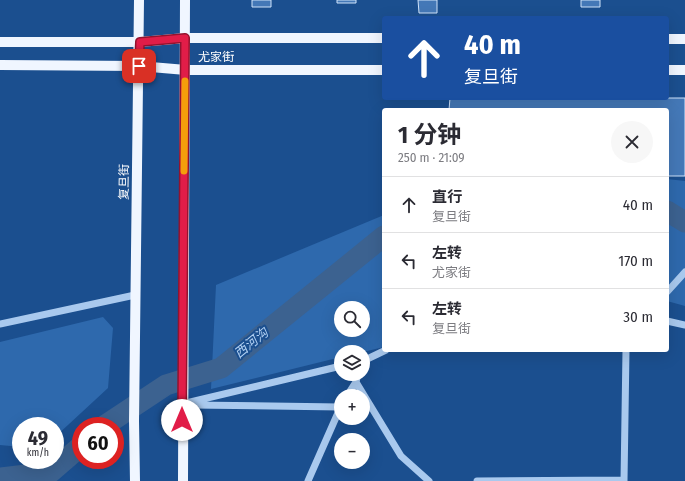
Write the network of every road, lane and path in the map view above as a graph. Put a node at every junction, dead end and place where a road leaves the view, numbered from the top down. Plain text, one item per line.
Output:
1 (139, 0) edge
2 (185, 0) edge
3 (185, 38) junction
4 (382, 38) edge
5 (669, 39) edge
6 (685, 39) edge
7 (0, 42) edge
8 (140, 42) junction
9 (0, 65) edge
10 (139, 66) junction
11 (186, 70) junction
12 (382, 70) edge
13 (669, 70) edge
14 (685, 70) edge
15 (685, 272) edge
16 (669, 290) edge
17 (135, 295) junction
18 (669, 321) edge
19 (0, 324) edge
20 (685, 325) edge
21 (382, 352) edge
22 (626, 352) edge
23 (370, 358) edge
24 (334, 368) edge
25 (356, 382) joint
26 (352, 389) edge
27 (182, 404) junction
28 (334, 407) edge
29 (334, 421) edge
30 (624, 480) edge
31 (135, 481) edge
32 (183, 481) edge
33 (308, 481) edge
34 (429, 481) edge
35 (477, 481) edge

1 - 8 main road, 复旦街
2 - 3 main road
3 - 4 main road, 尤家街
3 - 8 main road, 尤家街
3 - 11 main road
5 - 6 main road
7 - 8 main road, 尤家街
8 - 10 main road, 复旦街
9 - 10 main road, 尤家街
10 - 11 main road, 尤家街
10 - 17 main road, 复旦街
11 - 12 main road, 尤家街
11 - 27 main road
13 - 14 main road
15 - 16 street
17 - 19 street
17 - 31 main road, 复旦街
18 - 20 street
21 - 23 street
22 - 30 street
24 - 27 street
25 - 26 street
25 - 34 street
27 - 28 street
27 - 32 main road
29 - 33 street
30 - 35 street

